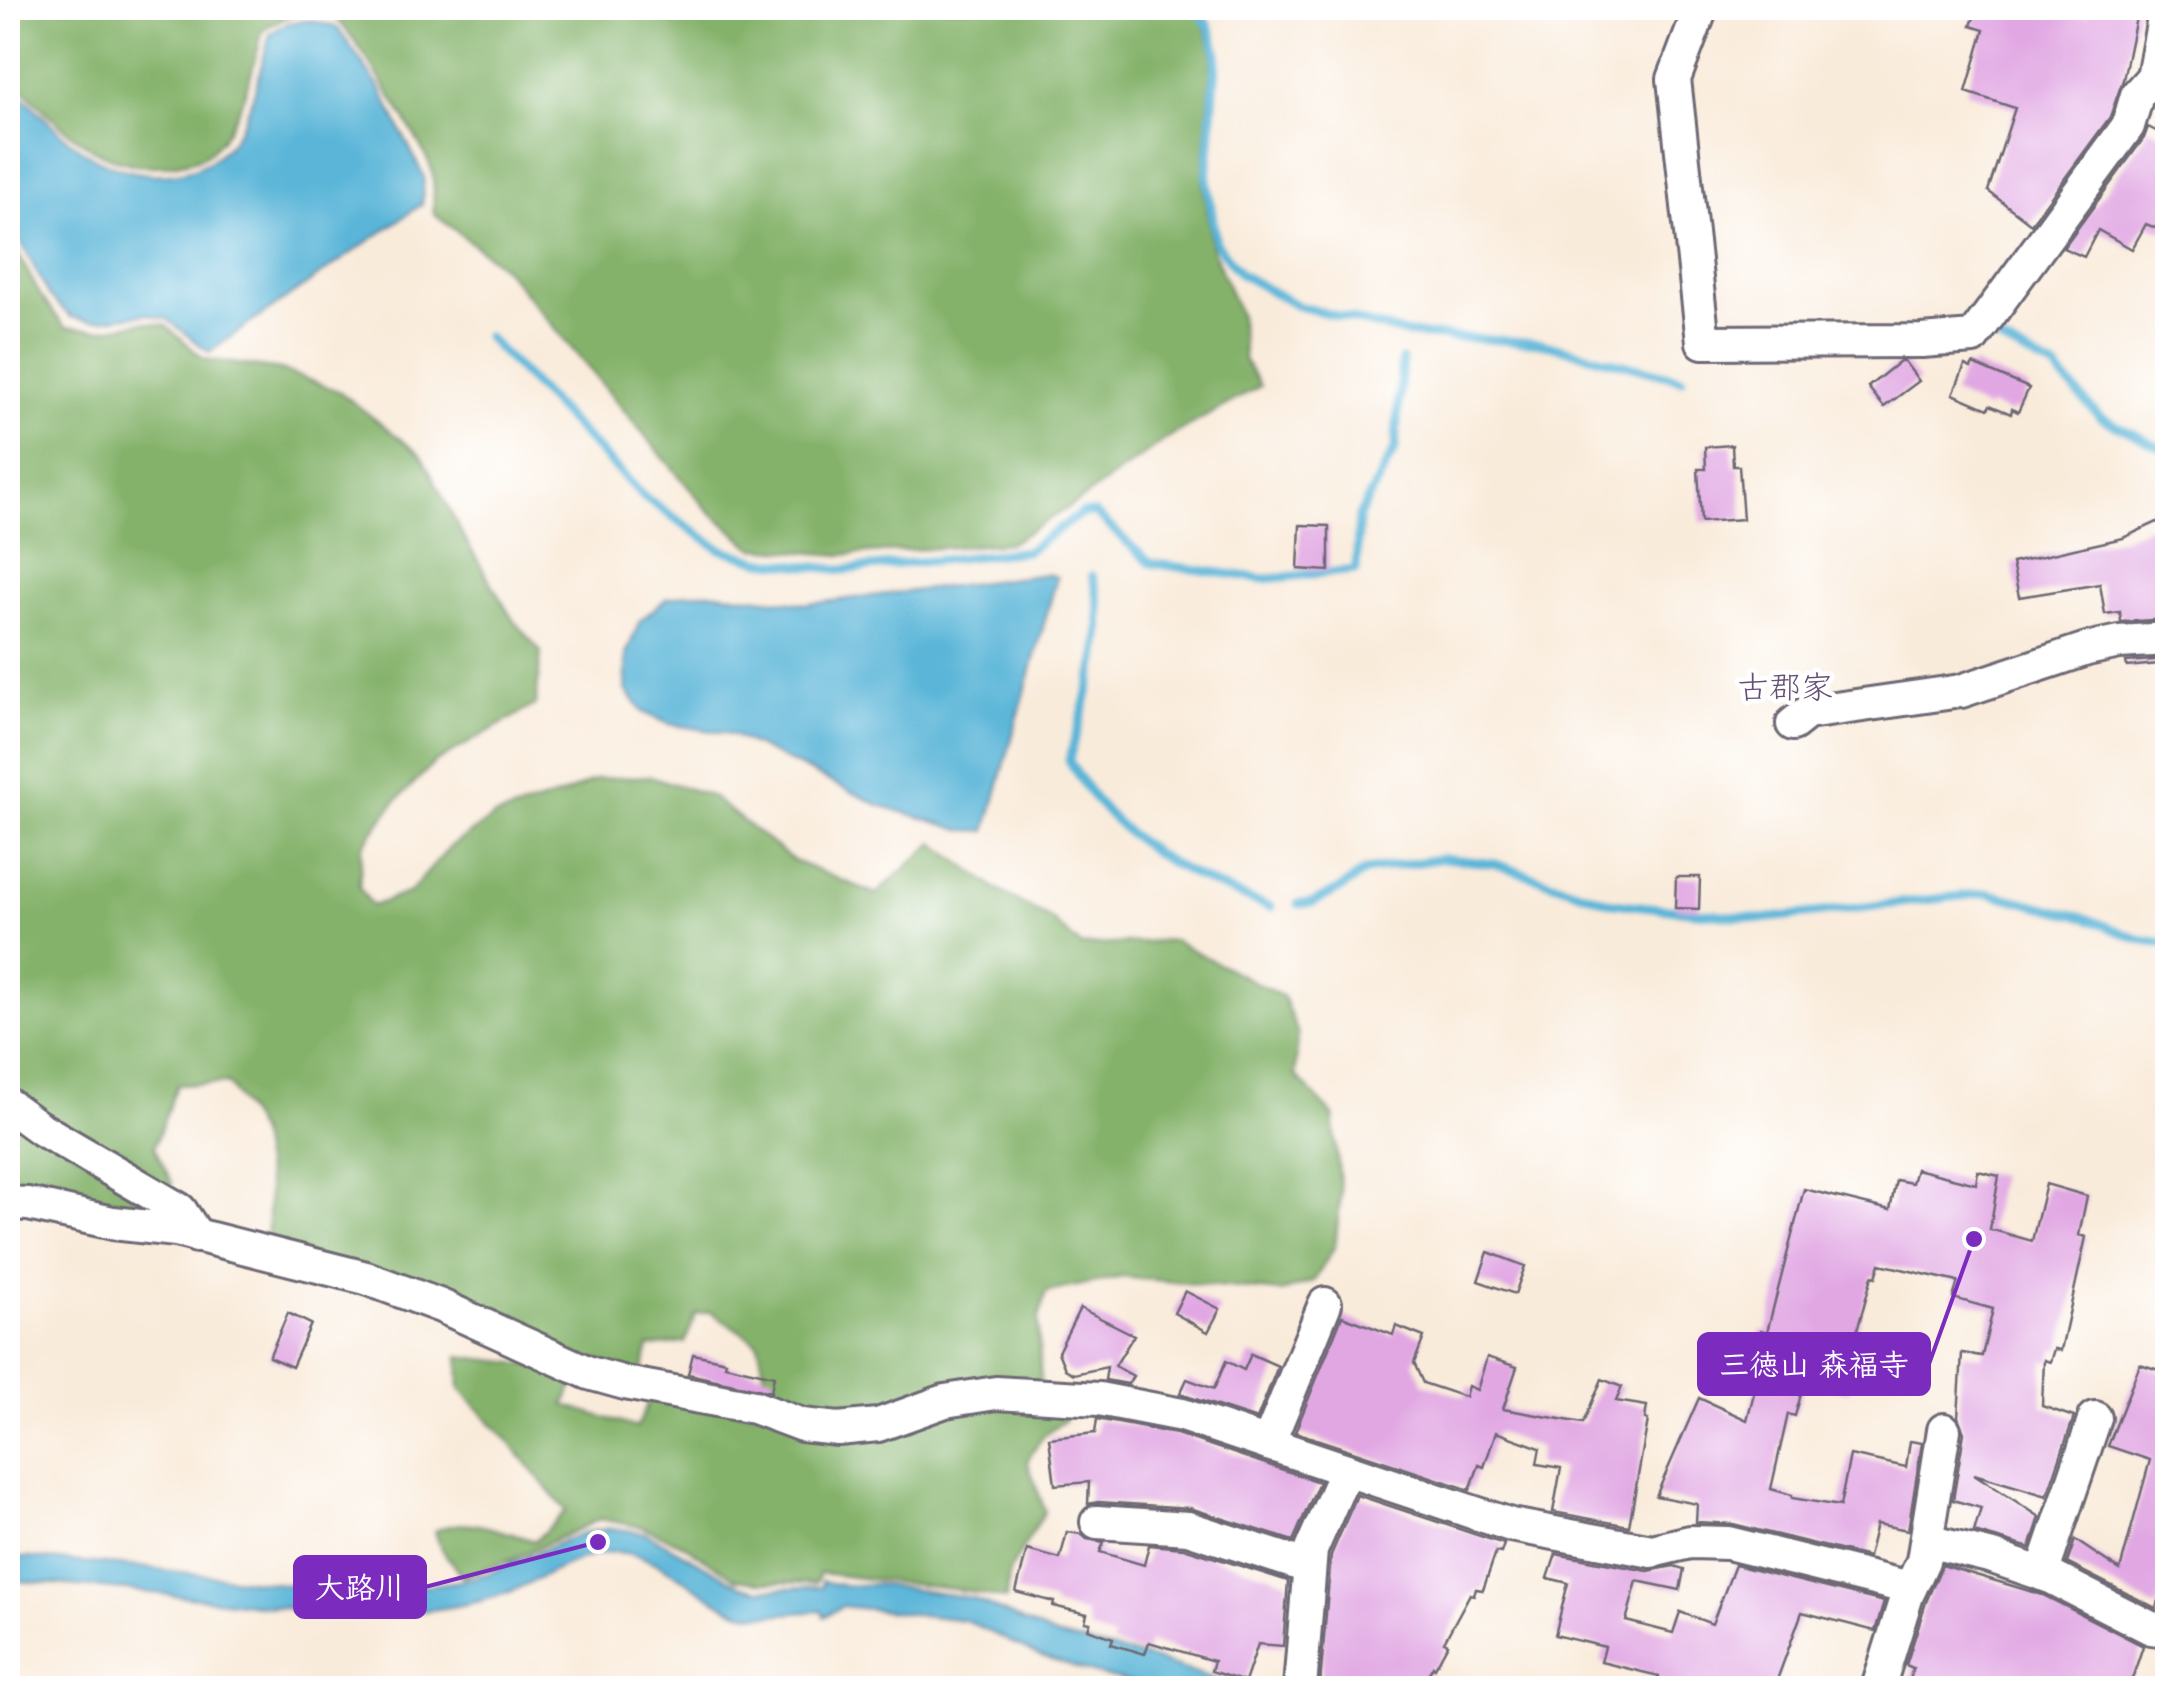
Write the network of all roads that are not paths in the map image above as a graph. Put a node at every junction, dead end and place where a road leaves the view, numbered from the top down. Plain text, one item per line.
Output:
1 (1700, 8) edge
2 (2166, 8) edge
3 (2160, 84) edge
4 (2168, 639) edge
5 (1792, 724) dead end
6 (8, 1105) edge
7 (8, 1203) edge
8 (197, 1236) junction
9 (1325, 1304) dead end
10 (2095, 1418) dead end
11 (1944, 1430) dead end
12 (1268, 1444) junction
13 (1346, 1470) junction
14 (1097, 1522) dead end
15 (1926, 1541) junction
16 (1309, 1568) junction
17 (2042, 1574) junction
18 (1910, 1588) junction
19 (2168, 1630) edge
20 (1300, 1688) edge
21 (1878, 1688) edge

1 - 3 street
2 - 3 street
4 - 5 street
6 - 8 street
7 - 8 street
8 - 12 street
9 - 12 street
10 - 17 street
11 - 15 street
12 - 13 street
13 - 16 street
13 - 18 street
14 - 16 street
15 - 17 street
15 - 18 street
16 - 20 street
17 - 19 street
18 - 21 street

